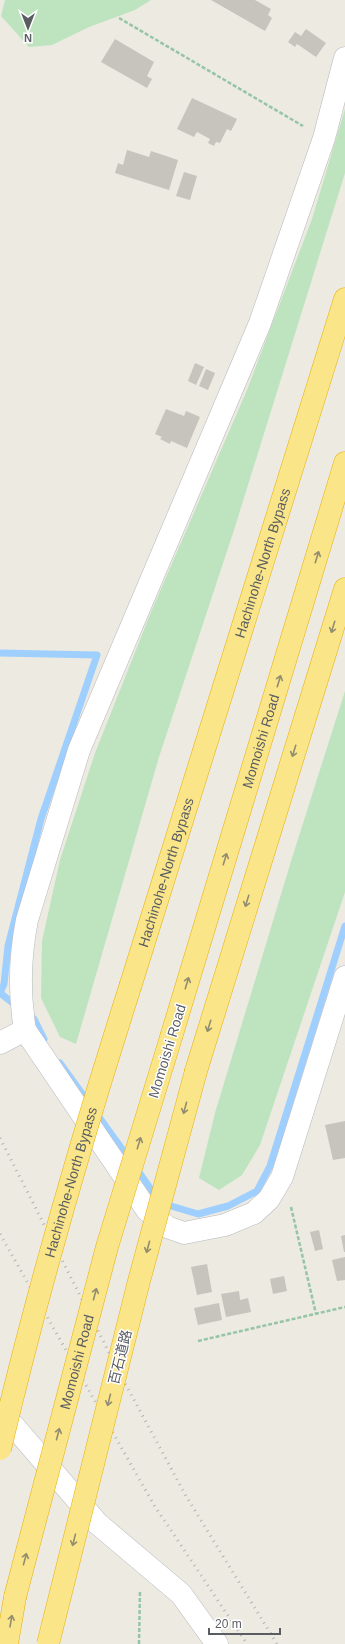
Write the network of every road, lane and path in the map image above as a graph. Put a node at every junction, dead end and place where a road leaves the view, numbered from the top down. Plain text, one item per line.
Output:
1 (119, 18) dead end
2 (345, 58) edge
3 (324, 138) junction
4 (345, 299) edge
5 (345, 463) edge
6 (345, 589) edge
7 (345, 977) edge
8 (25, 1030) junction
9 (0, 1043) edge
10 (276, 1187) junction
11 (345, 1307) edge
12 (316, 1314) junction
13 (198, 1341) dead end
14 (0, 1410) edge
15 (0, 1449) edge
16 (141, 1561) junction
17 (6, 1644) edge
18 (48, 1644) edge
19 (139, 1644) edge
20 (217, 1644) edge

1 - 3 path
2 - 3 street
3 - 8 street
4 - 15 highway, Hachinohe-North Bypass, bridge
17 -> 5 highway, Momoishi Road, bridge
6 -> 18 highway, 百石道路, bridge
7 - 10 street
8 - 9 street
8 - 10 street
10 - 12 path
11 - 12 path
12 - 13 path
14 - 16 street
16 - 19 path
16 - 20 street

